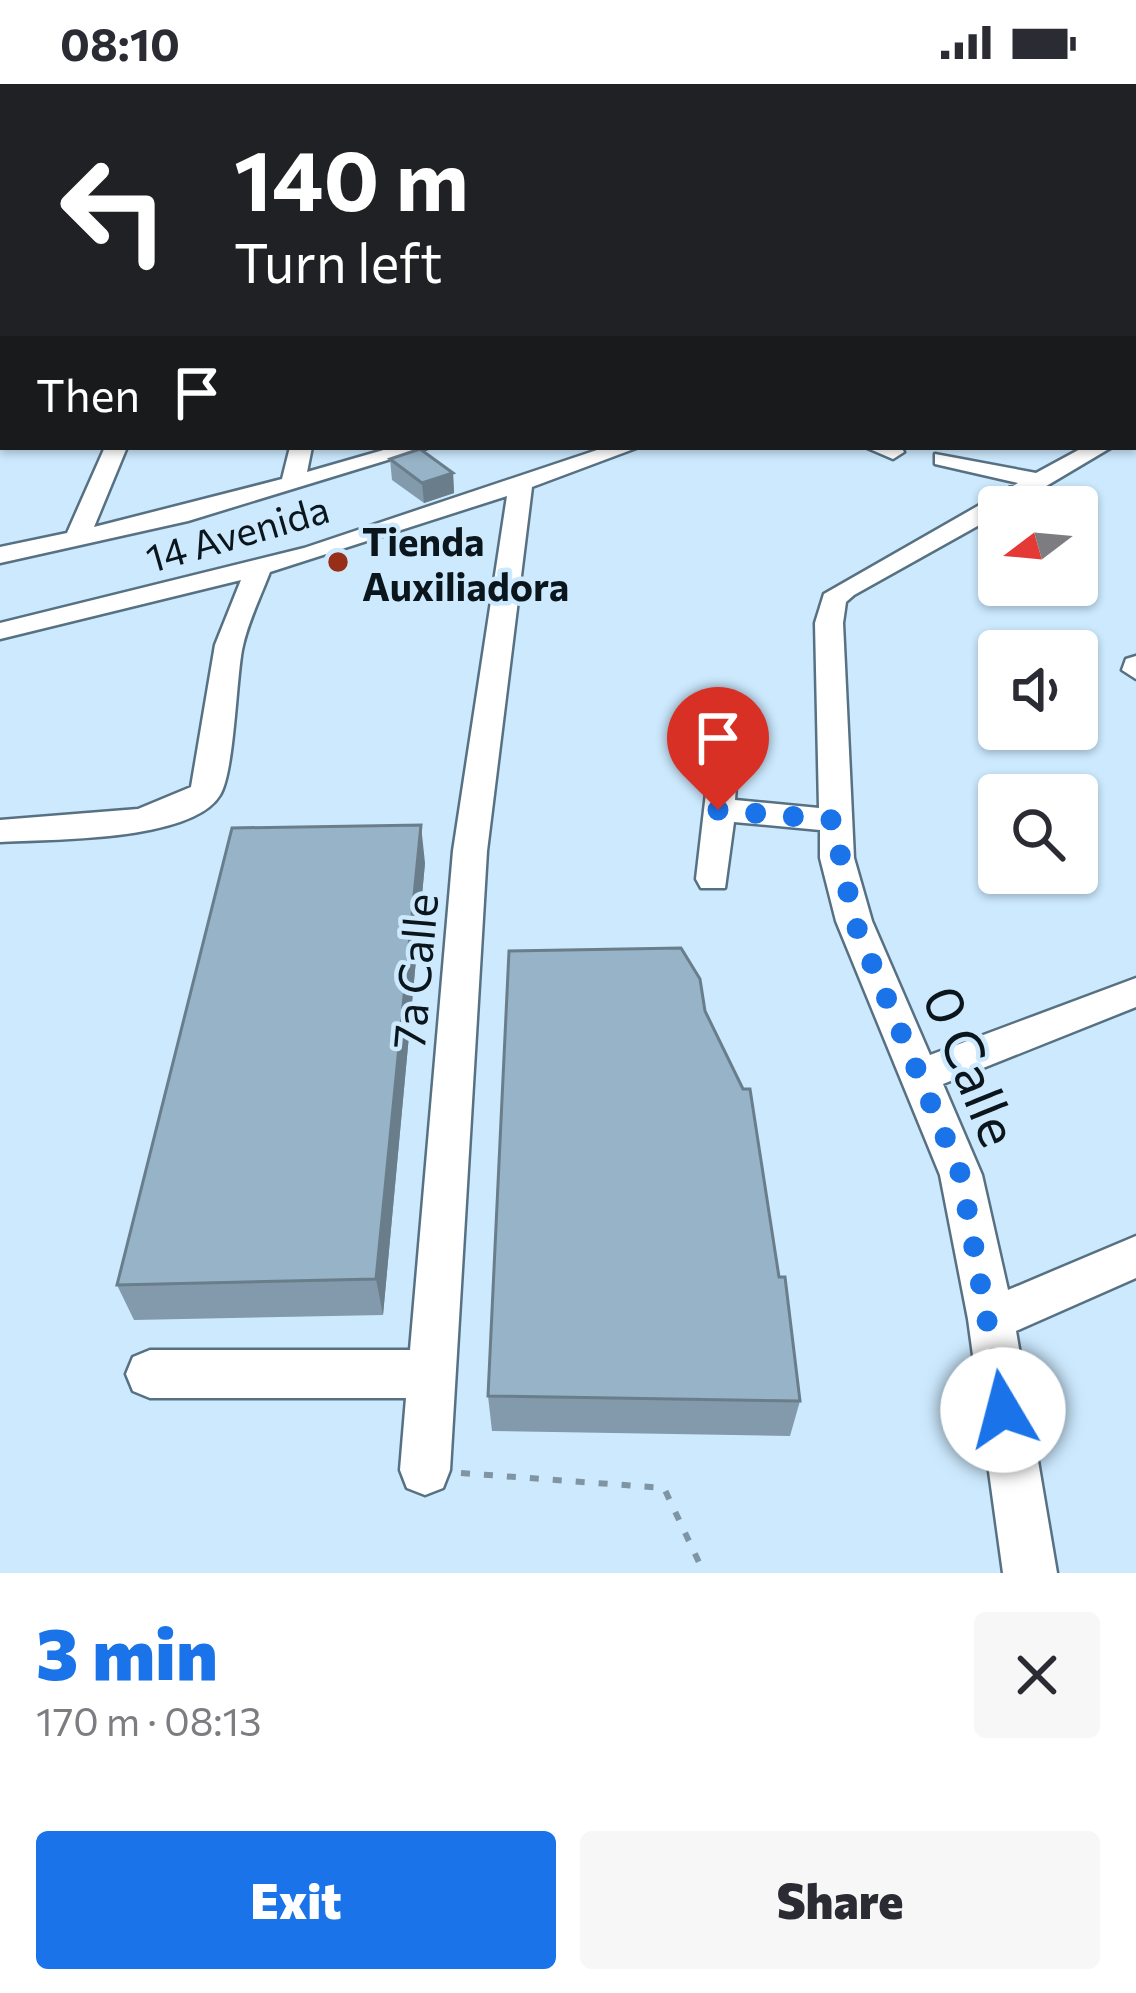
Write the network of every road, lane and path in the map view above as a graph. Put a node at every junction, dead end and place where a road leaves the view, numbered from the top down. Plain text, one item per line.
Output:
1 (115, 450) edge
2 (300, 450) edge
3 (408, 450) edge
4 (619, 450) edge
5 (1096, 450) edge
6 (943, 459) dead end
7 (521, 481) junction
8 (1040, 481) junction
9 (293, 483) junction
10 (76, 540) junction
11 (0, 555) edge
12 (258, 569) junction
13 (0, 631) edge
14 (722, 757) dead end
15 (718, 810) junction
16 (833, 820) junction
17 (0, 831) edge
18 (713, 879) dead end
19 (1136, 992) edge
20 (922, 1075) junction
21 (1136, 1257) edge
22 (991, 1319) junction
23 (150, 1374) dead end
24 (429, 1374) junction
25 (425, 1470) joint
26 (704, 1573) edge
27 (1030, 1573) edge

1 - 10 street
2 - 9 street
3 - 9 street
4 - 7 street, 14 Avenida
5 - 8 street
6 - 8 street
7 - 12 street, 14 Avenida
7 - 24 street, 7a Calle
8 - 16 street, 0 Calle
9 - 10 street
10 - 11 street
12 - 13 street, 14 Avenida
12 - 17 street
14 - 15 street
15 - 16 street
15 - 18 street
16 - 20 street, 0 Calle
19 - 20 street
20 - 22 street, 0 Calle
21 - 22 street
22 - 27 street, 0 Calle
23 - 24 street
24 - 25 street, 7a Calle
25 - 26 path

